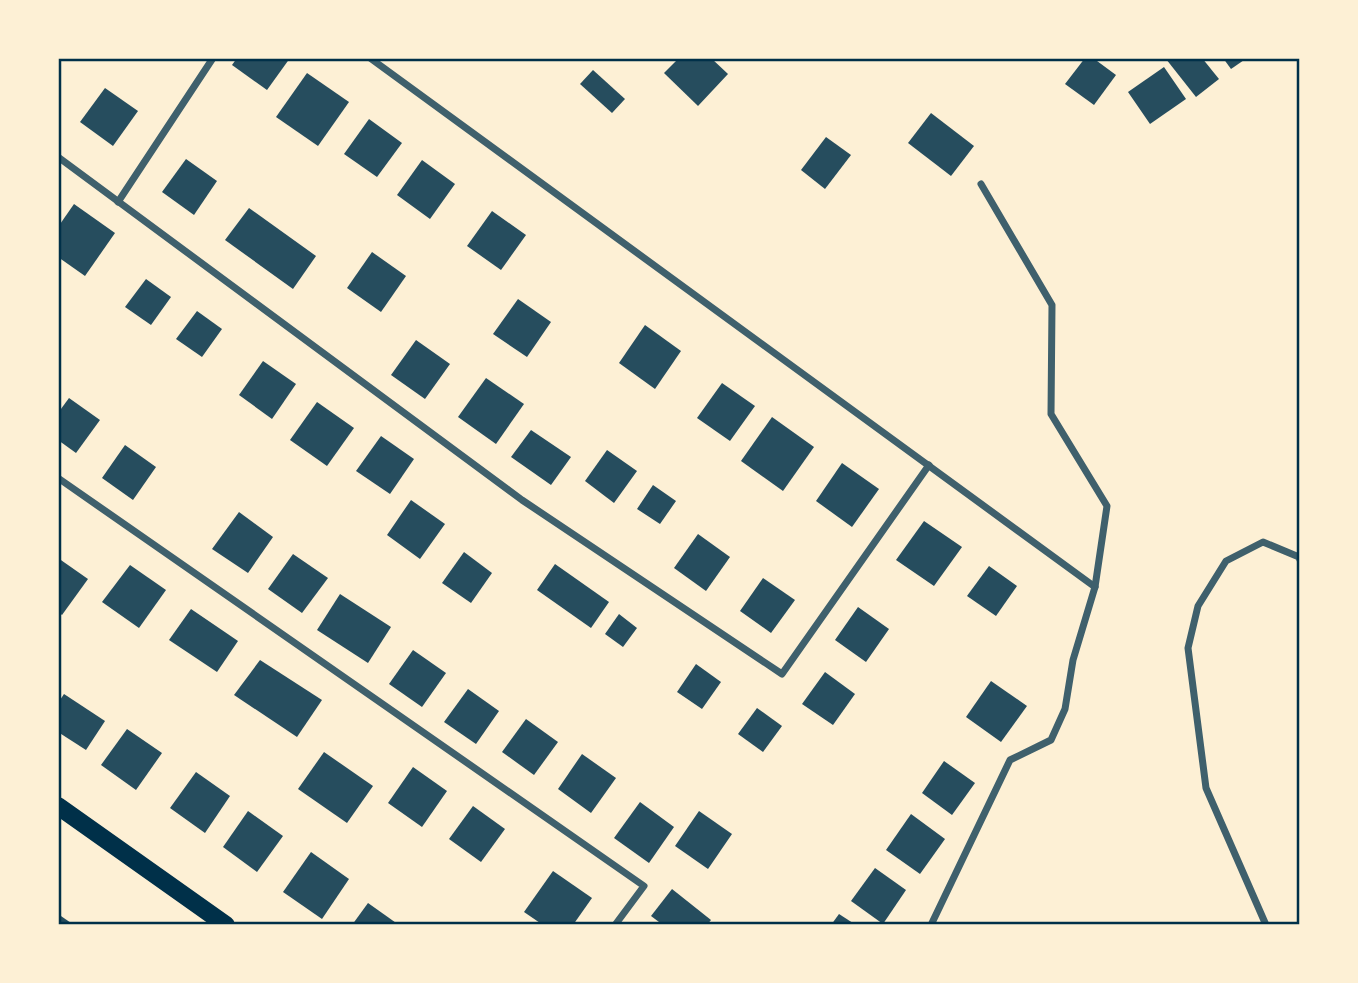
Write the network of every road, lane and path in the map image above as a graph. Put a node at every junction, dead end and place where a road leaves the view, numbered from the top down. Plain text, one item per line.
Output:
1 (214, 58) edge
2 (370, 58) edge
3 (58, 158) edge
4 (981, 184) dead end
5 (118, 202) junction
6 (929, 465) junction
7 (58, 478) edge
8 (1300, 560) edge
9 (1095, 587) junction
10 (58, 806) edge
11 (226, 925) edge
12 (615, 925) edge
13 (931, 925) edge
14 (1266, 925) edge

1 - 5 street
2 - 6 street
3 - 5 street
4 - 9 street
5 - 6 street
6 - 9 street
7 - 12 street
8 - 14 street
9 - 13 street
10 - 11 main road

